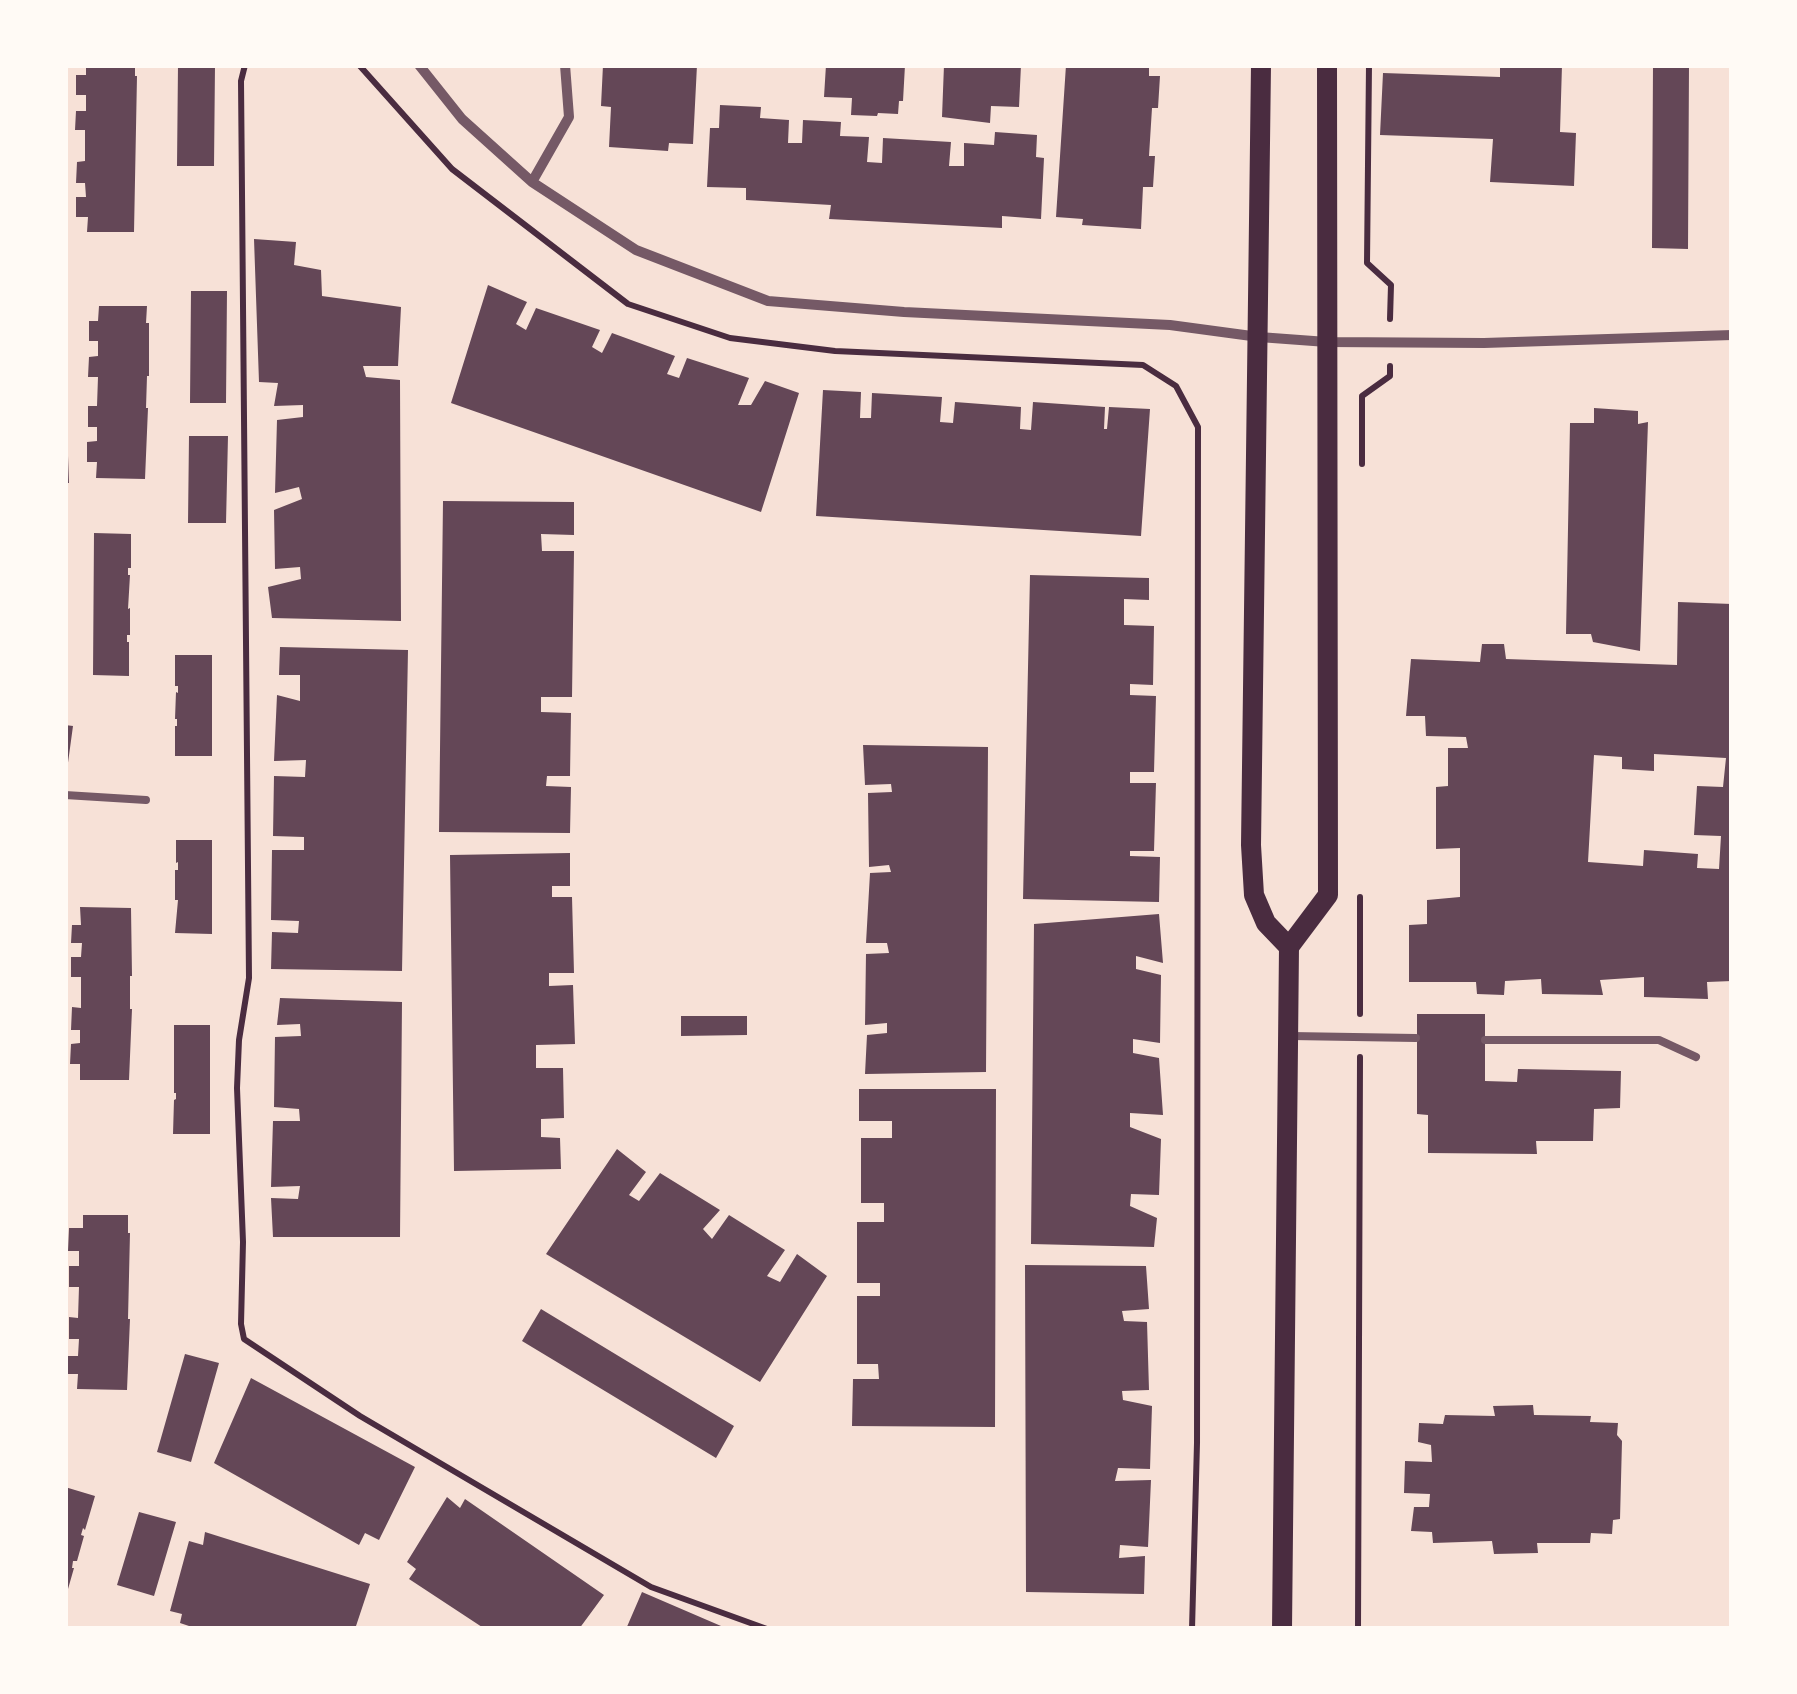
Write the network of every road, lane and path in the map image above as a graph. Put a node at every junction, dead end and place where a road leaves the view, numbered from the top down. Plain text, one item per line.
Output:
1 (244, 65) edge
2 (359, 65) edge
3 (419, 65) edge
4 (565, 65) edge
5 (1262, 65) edge
6 (1327, 65) edge
7 (1369, 65) edge
8 (532, 182) junction
9 (1732, 335) edge
10 (1259, 336) junction
11 (1328, 342) junction
12 (1390, 342) junction
13 (1362, 475) dead end
14 (65, 795) edge
15 (146, 800) dead end
16 (1360, 895) dead end
17 (1289, 948) junction
18 (1287, 1036) junction
19 (1360, 1038) junction
20 (1416, 1038) dead end
21 (1485, 1040) dead end
22 (1696, 1057) dead end
23 (767, 1629) edge
24 (1192, 1629) edge
25 (1282, 1629) edge
26 (1358, 1629) edge

1 - 23 path
2 - 24 path
3 - 8 street
4 - 8 street
5 - 10 main road
6 - 11 main road
7 - 12 path
8 - 10 street
9 - 12 street
10 - 11 street
10 - 17 main road
11 - 12 street
11 - 17 main road
12 - 13 path
14 - 15 lane
16 - 19 path
17 - 18 main road
18 - 19 lane
18 - 25 main road
19 - 20 lane
19 - 26 path
21 - 22 lane

